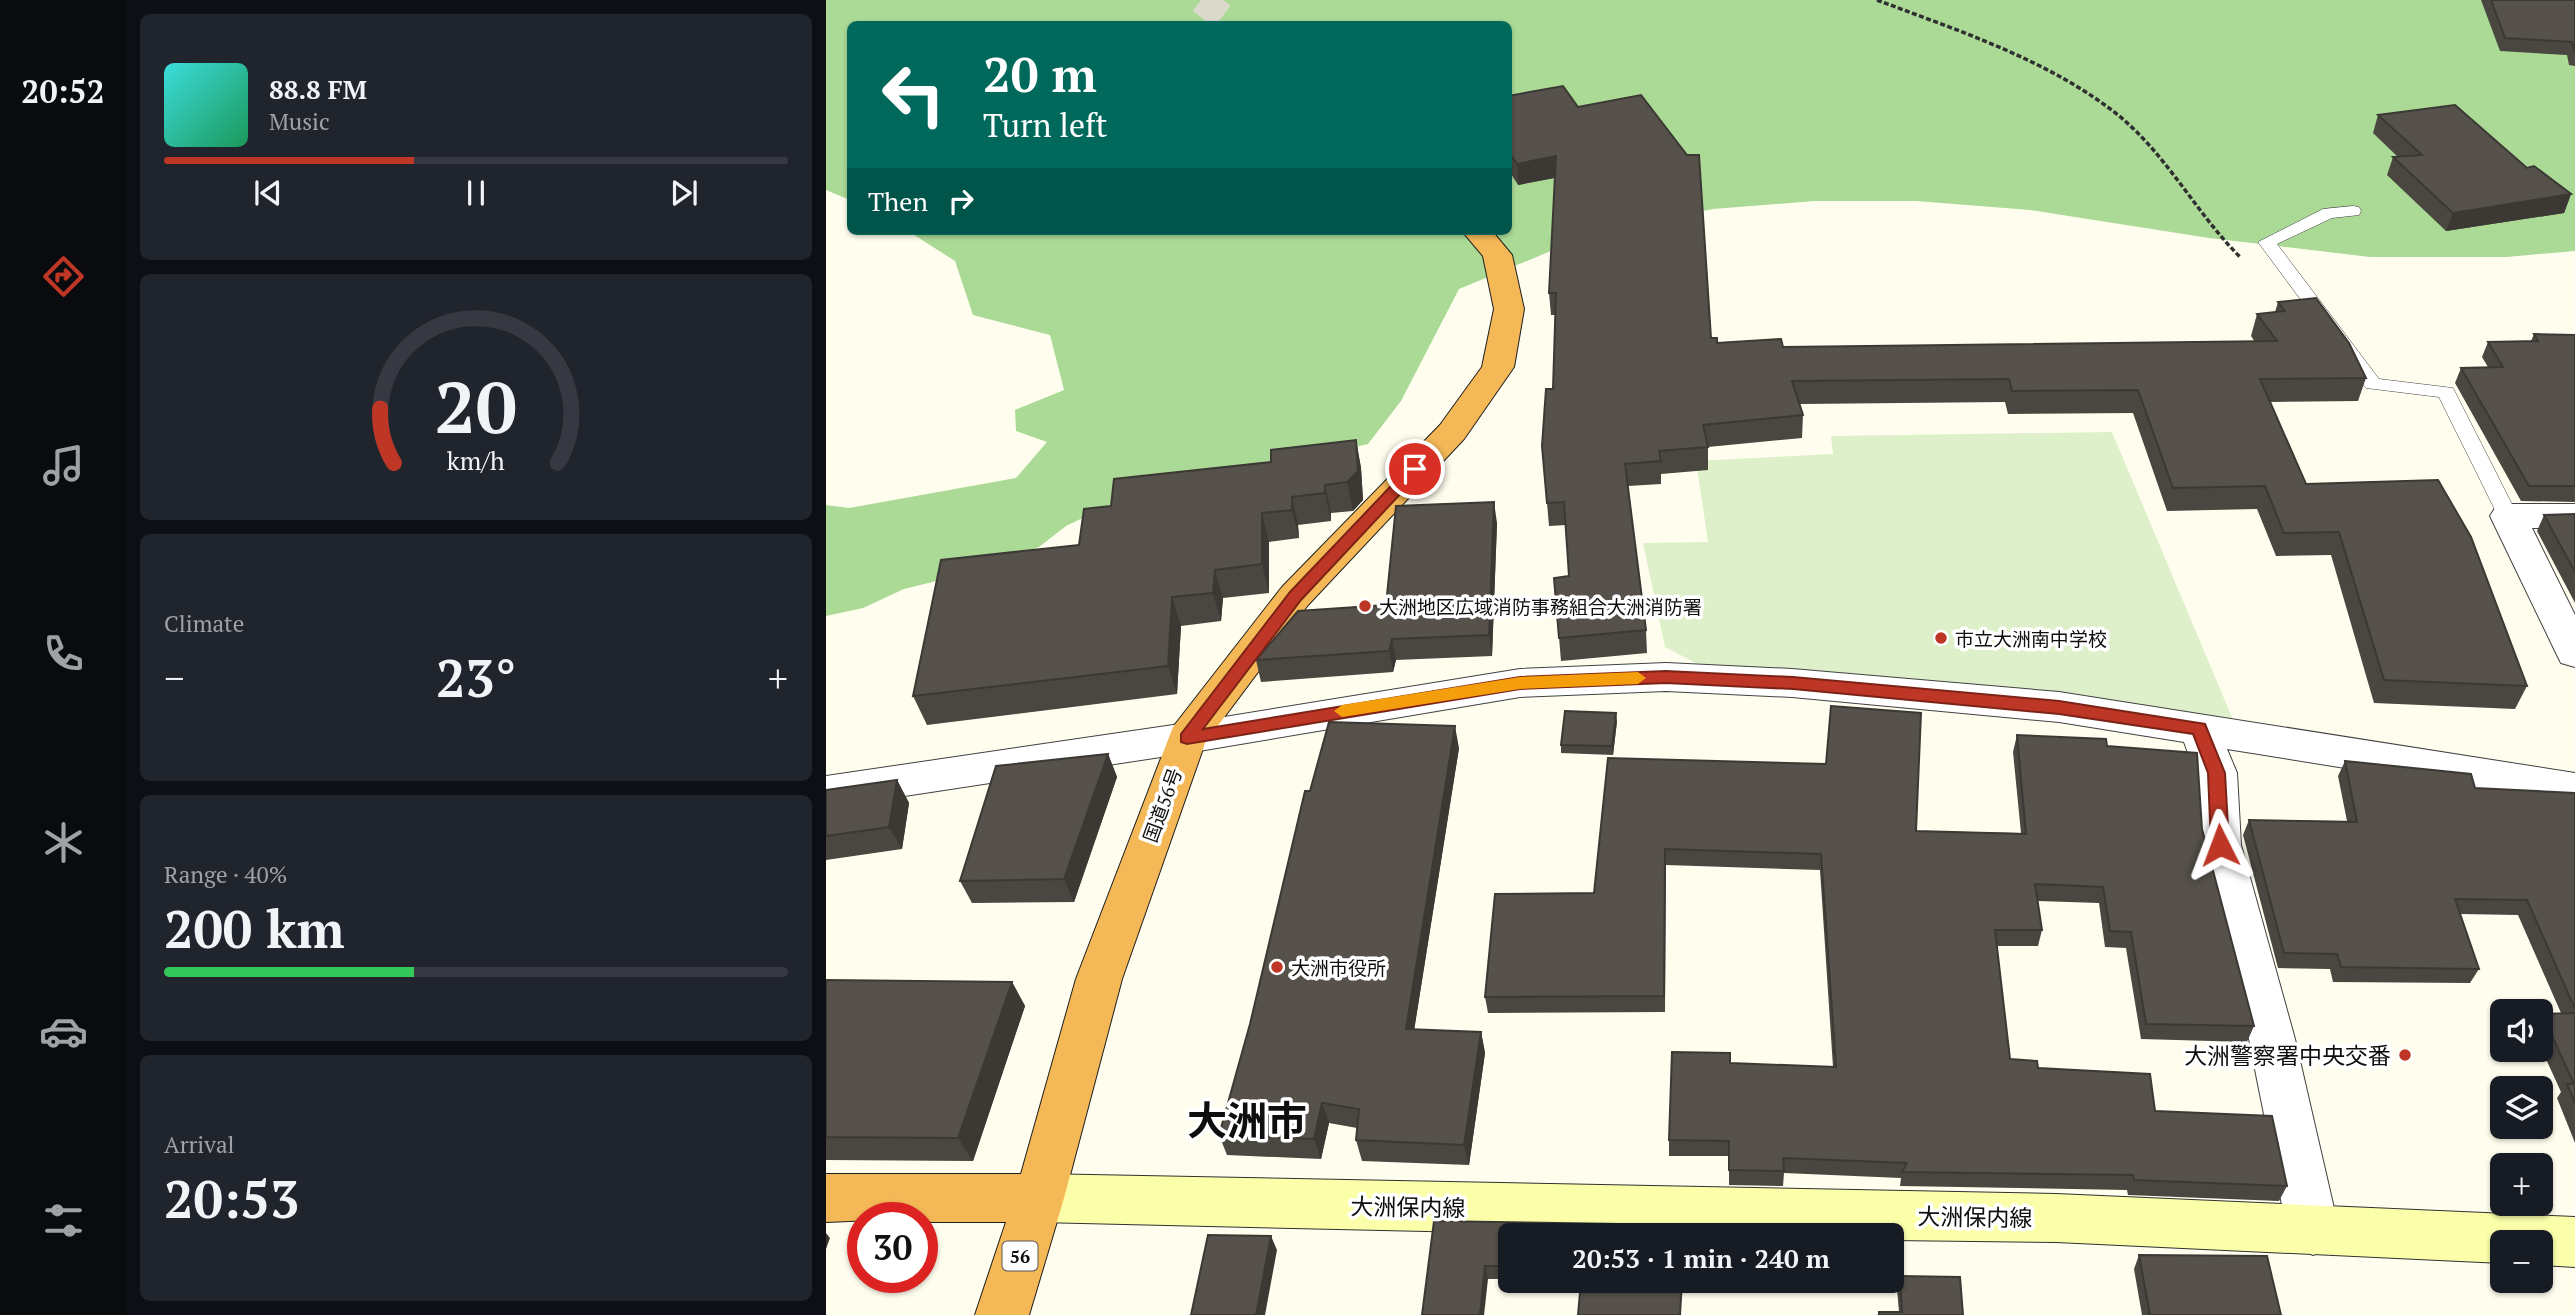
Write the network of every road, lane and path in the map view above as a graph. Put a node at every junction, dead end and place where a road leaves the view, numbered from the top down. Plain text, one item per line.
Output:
1 (1877, 0) edge
2 (2353, 211) dead end
3 (1480, 235) edge
4 (2241, 258) dead end
5 (2508, 516) junction
6 (2575, 516) edge
7 (2575, 653) edge
8 (2199, 729) junction
9 (1187, 738) junction
10 (2575, 789) edge
11 (826, 792) edge
12 (826, 1198) edge
13 (1039, 1198) junction
14 (2313, 1230) junction
15 (2575, 1241) edge
16 (1002, 1315) edge

1 - 4 path
2 - 5 lane
3 - 9 highway, 国道56号 / 56
5 - 6 street
5 - 7 street
8 - 9 street
8 - 10 street
8 - 14 street
9 - 11 street
9 - 13 highway, 国道56号 / 56
12 - 13 highway
13 - 14 main road, 大洲保内線
13 - 16 highway, 国道56号 / 56
14 - 15 main road, 大洲保内線

